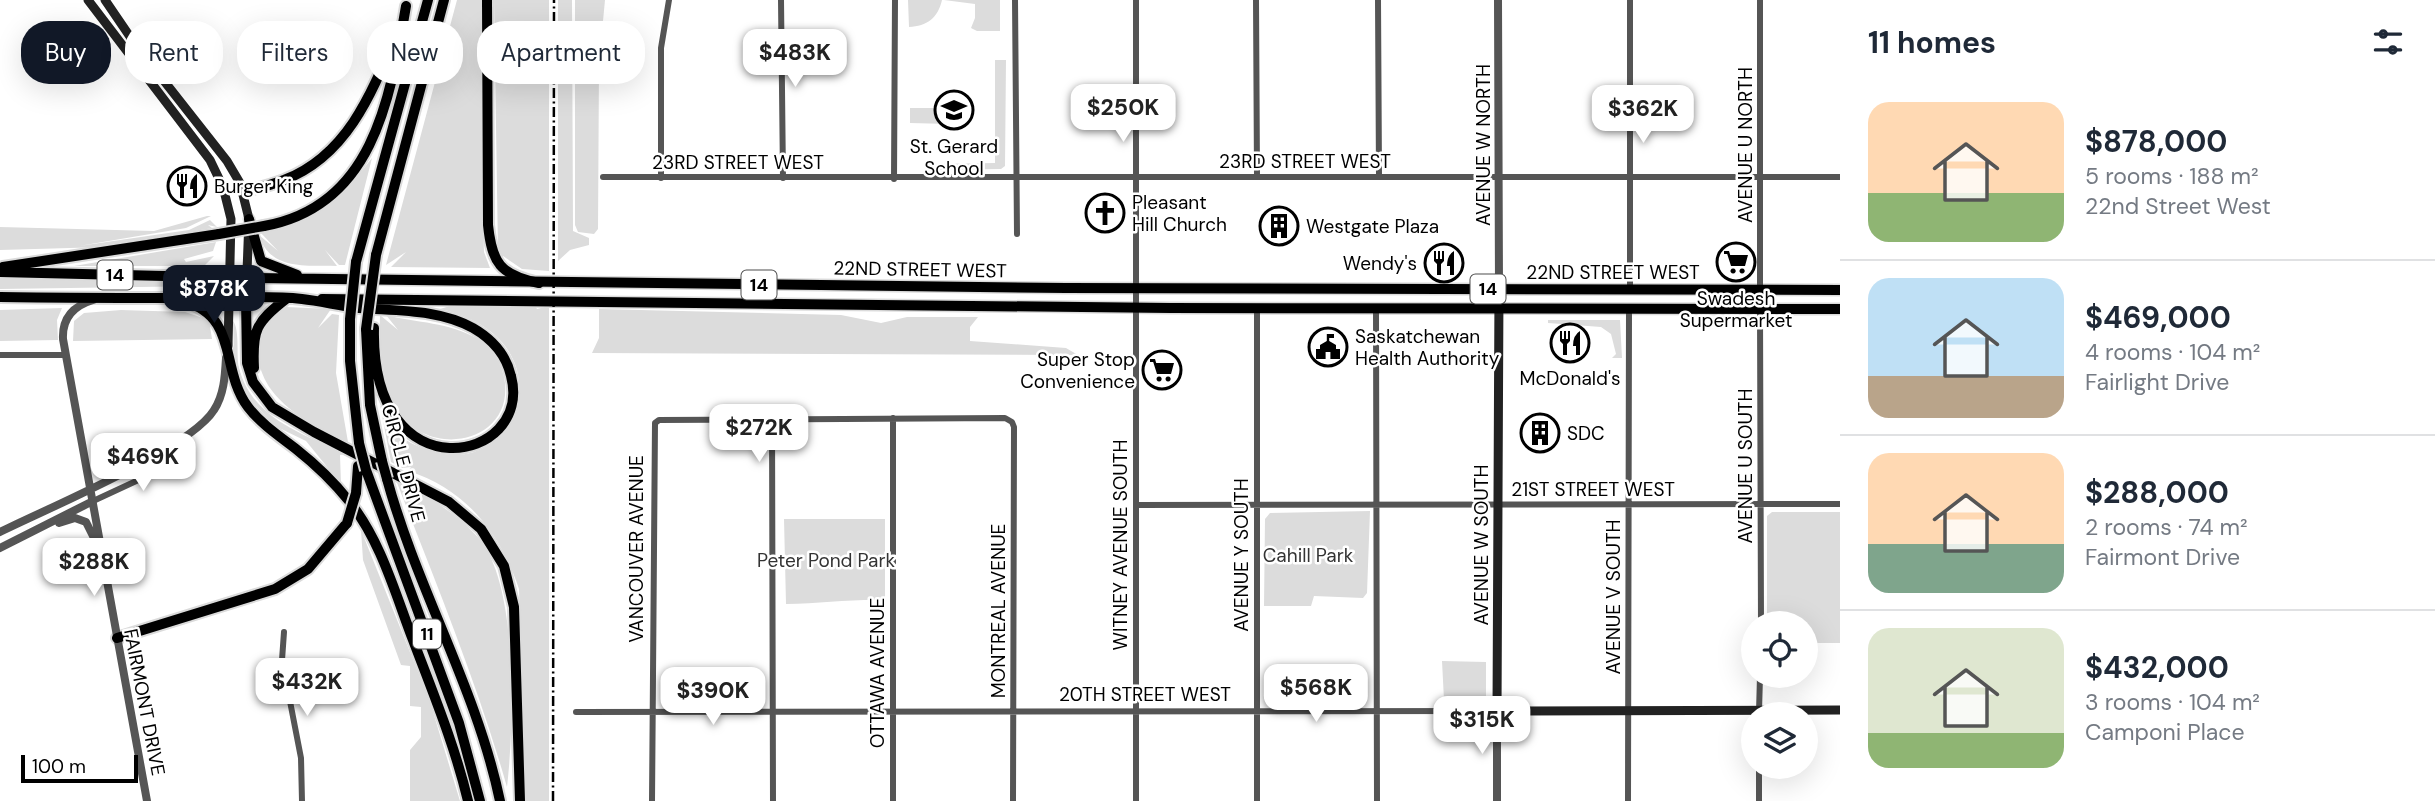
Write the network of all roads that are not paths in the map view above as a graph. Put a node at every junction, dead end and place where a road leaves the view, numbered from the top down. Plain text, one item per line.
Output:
1 (88, 0) edge
2 (105, 0) edge
3 (428, 0) edge
4 (444, 0) edge
5 (487, 0) edge
6 (669, 0) edge
7 (781, 0) edge
8 (895, 0) edge
9 (1015, 0) edge
10 (1136, 0) edge
11 (1256, 0) edge
12 (1378, 0) edge
13 (1498, 0) edge
14 (1630, 0) edge
15 (1760, 0) edge
16 (407, 3) edge
17 (603, 177) dead end
18 (1136, 177) junction
19 (1256, 177) junction
20 (1379, 177) junction
21 (1499, 177) junction
22 (1629, 177) junction
23 (1760, 177) junction
24 (1840, 177) edge
25 (661, 178) junction
26 (783, 178) junction
27 (1017, 178) junction
28 (894, 179) junction
29 (242, 189) junction
30 (249, 219) junction
31 (1017, 234) dead end
32 (0, 270) edge
33 (230, 278) junction
34 (247, 278) junction
35 (317, 280) junction
36 (538, 283) junction
37 (1137, 289) junction
38 (1499, 289) junction
39 (1629, 290) junction
40 (1760, 290) junction
41 (1840, 290) edge
42 (0, 297) edge
43 (99, 298) junction
44 (174, 298) junction
45 (229, 298) junction
46 (246, 298) junction
47 (286, 299) junction
48 (301, 299) junction
49 (1137, 308) junction
50 (1257, 308) junction
51 (1377, 309) junction
52 (1840, 309) edge
53 (1500, 310) junction
54 (1629, 310) junction
55 (1760, 310) junction
56 (370, 328) junction
57 (228, 347) junction
58 (0, 355) edge
59 (65, 355) junction
60 (253, 382) junction
61 (893, 418) junction
62 (772, 419) junction
63 (147, 459) junction
64 (362, 468) junction
65 (90, 488) junction
66 (91, 502) junction
67 (1256, 504) junction
68 (1840, 504) edge
69 (1136, 505) junction
70 (1377, 505) junction
71 (1499, 505) junction
72 (1630, 505) junction
73 (1762, 505) junction
74 (39, 528) junction
75 (0, 532) edge
76 (0, 548) edge
77 (100, 552) junction
78 (1761, 611) edge
79 (285, 632) dead end
80 (117, 638) junction
81 (1256, 710) junction
82 (1840, 710) edge
83 (1135, 711) junction
84 (1378, 711) junction
85 (1497, 711) junction
86 (1629, 711) junction
87 (1818, 711) edge
88 (576, 712) dead end
89 (1013, 712) junction
90 (1741, 712) edge
91 (652, 713) junction
92 (774, 713) junction
93 (893, 713) junction
94 (1759, 779) edge
95 (147, 801) edge
96 (302, 801) edge
97 (468, 801) edge
98 (480, 801) edge
99 (500, 801) edge
100 (520, 801) edge
101 (652, 801) edge
102 (773, 801) edge
103 (893, 801) edge
104 (1013, 801) edge
105 (1136, 801) edge
106 (1257, 801) edge
107 (1377, 801) edge
108 (1497, 801) edge
109 (1628, 801) edge
110 (1759, 801) edge

1 - 33 main road
2 - 29 main road
3 - 64 highway, CIRCLE DRIVE / 11, bridge
4 - 56 highway, CIRCLE DRIVE / 11, bridge
5 - 36 highway
6 - 25 street
7 - 26 street
8 - 28 street
9 - 27 street
10 - 18 street, WITNEY AVENUE SOUTH
11 - 19 street
12 - 20 street
13 - 21 street, AVENUE W NORTH
14 - 22 street
15 - 23 street, AVENUE U NORTH
16 - 29 highway
16 - 32 highway, bridge
17 - 25 street, 23RD STREET WEST
18 - 19 street, 23RD STREET WEST
18 - 27 street, 23RD STREET WEST
18 - 37 street, WITNEY AVENUE SOUTH
19 - 20 street, 23RD STREET WEST
20 - 21 street, 23RD STREET WEST
21 - 22 street, 23RD STREET WEST
21 - 38 street, AVENUE W NORTH
22 - 23 street, 23RD STREET WEST
22 - 39 street
23 - 24 street, 23RD STREET WEST
23 - 40 street, AVENUE U NORTH
25 - 26 street, 23RD STREET WEST
26 - 28 street, 23RD STREET WEST
27 - 28 street, 23RD STREET WEST
27 - 31 street
29 - 30 main road
30 - 34 main road
30 - 35 main road
32 - 33 highway, 22ND STREET WEST / 14
33 - 34 highway, 22ND STREET WEST / 14
33 - 45 main road
34 - 35 main road, 22ND STREET WEST / 14
34 - 46 main road
35 - 36 main road, 22ND STREET WEST / 14
36 - 37 main road, 22ND STREET WEST / 14
37 - 38 main road, 22ND STREET WEST / 14
37 - 49 street, WITNEY AVENUE SOUTH
38 - 39 main road, 22ND STREET WEST / 14
38 - 53 main road, AVENUE W SOUTH
39 - 40 main road, 22ND STREET WEST / 14
40 - 41 main road, 22ND STREET WEST / 14
42 - 43 highway, 22ND STREET WEST / 14
43 - 44 highway, 22ND STREET WEST / 14
43 - 59 street, FAIRMONT DRIVE
44 - 45 highway, 22ND STREET WEST / 14
44 - 57 highway
45 - 46 highway, 22ND STREET WEST / 14
45 - 57 main road
46 - 47 highway, 22ND STREET WEST / 14
46 - 60 highway
47 - 48 highway, 22ND STREET WEST / 14
47 - 60 highway
48 - 49 main road, 22ND STREET WEST / 14
48 - 56 highway
49 - 50 main road, 22ND STREET WEST / 14
49 - 69 street, WITNEY AVENUE SOUTH
50 - 51 main road, 22ND STREET WEST / 14
50 - 67 street, AVENUE Y SOUTH
51 - 53 main road, 22ND STREET WEST / 14
51 - 70 street
52 - 55 main road, 22ND STREET WEST / 14
53 - 54 main road, 22ND STREET WEST / 14
53 - 71 main road, AVENUE W SOUTH
54 - 55 main road, 22ND STREET WEST / 14
54 - 72 street, AVENUE V SOUTH
55 - 73 street, AVENUE U SOUTH
56 - 99 highway, CIRCLE DRIVE / 11, bridge
57 - 63 street
57 - 97 highway
58 - 59 street
59 - 65 street, FAIRMONT DRIVE
60 - 100 highway
61 - 62 street
61 - 89 street, MONTREAL AVENUE
61 - 93 street, OTTAWA AVENUE
62 - 91 street, VANCOUVER AVENUE
62 - 92 street
63 - 65 street
63 - 66 street
64 - 80 highway, bridge
64 - 98 highway, CIRCLE DRIVE / 11
65 - 66 street, FAIRMONT DRIVE
65 - 75 street
66 - 74 street
66 - 77 street, FAIRMONT DRIVE
67 - 69 street, 21ST STREET WEST
67 - 70 street, 21ST STREET WEST
67 - 81 street, AVENUE Y SOUTH
68 - 73 street, 21ST STREET WEST
69 - 83 street, WITNEY AVENUE SOUTH
70 - 71 street, 21ST STREET WEST
70 - 84 street
71 - 72 street, 21ST STREET WEST
71 - 85 main road, AVENUE W SOUTH
72 - 73 street, 21ST STREET WEST
72 - 86 street, AVENUE V SOUTH
73 - 78 street, AVENUE U SOUTH
74 - 76 street
74 - 77 street
77 - 80 street, FAIRMONT DRIVE
79 - 96 street
80 - 95 street, FAIRMONT DRIVE
81 - 83 street, 20TH STREET WEST
81 - 84 street, 20TH STREET WEST
81 - 106 street, AVENUE Y SOUTH
82 - 87 main road, 20TH STREET WEST
83 - 89 street, 20TH STREET WEST
83 - 105 street, WITNEY AVENUE SOUTH
84 - 85 street, 20TH STREET WEST
84 - 107 street
85 - 86 main road, 20TH STREET WEST
85 - 108 street, AVENUE W SOUTH
86 - 90 main road, 20TH STREET WEST
86 - 109 street, AVENUE V SOUTH
88 - 91 street, 20TH STREET WEST
89 - 93 street, 20TH STREET WEST
89 - 104 street, MONTREAL AVENUE
91 - 92 street, 20TH STREET WEST
91 - 101 street, VANCOUVER AVENUE
92 - 93 street, 20TH STREET WEST
92 - 102 street
93 - 103 street, OTTAWA AVENUE
94 - 110 street

